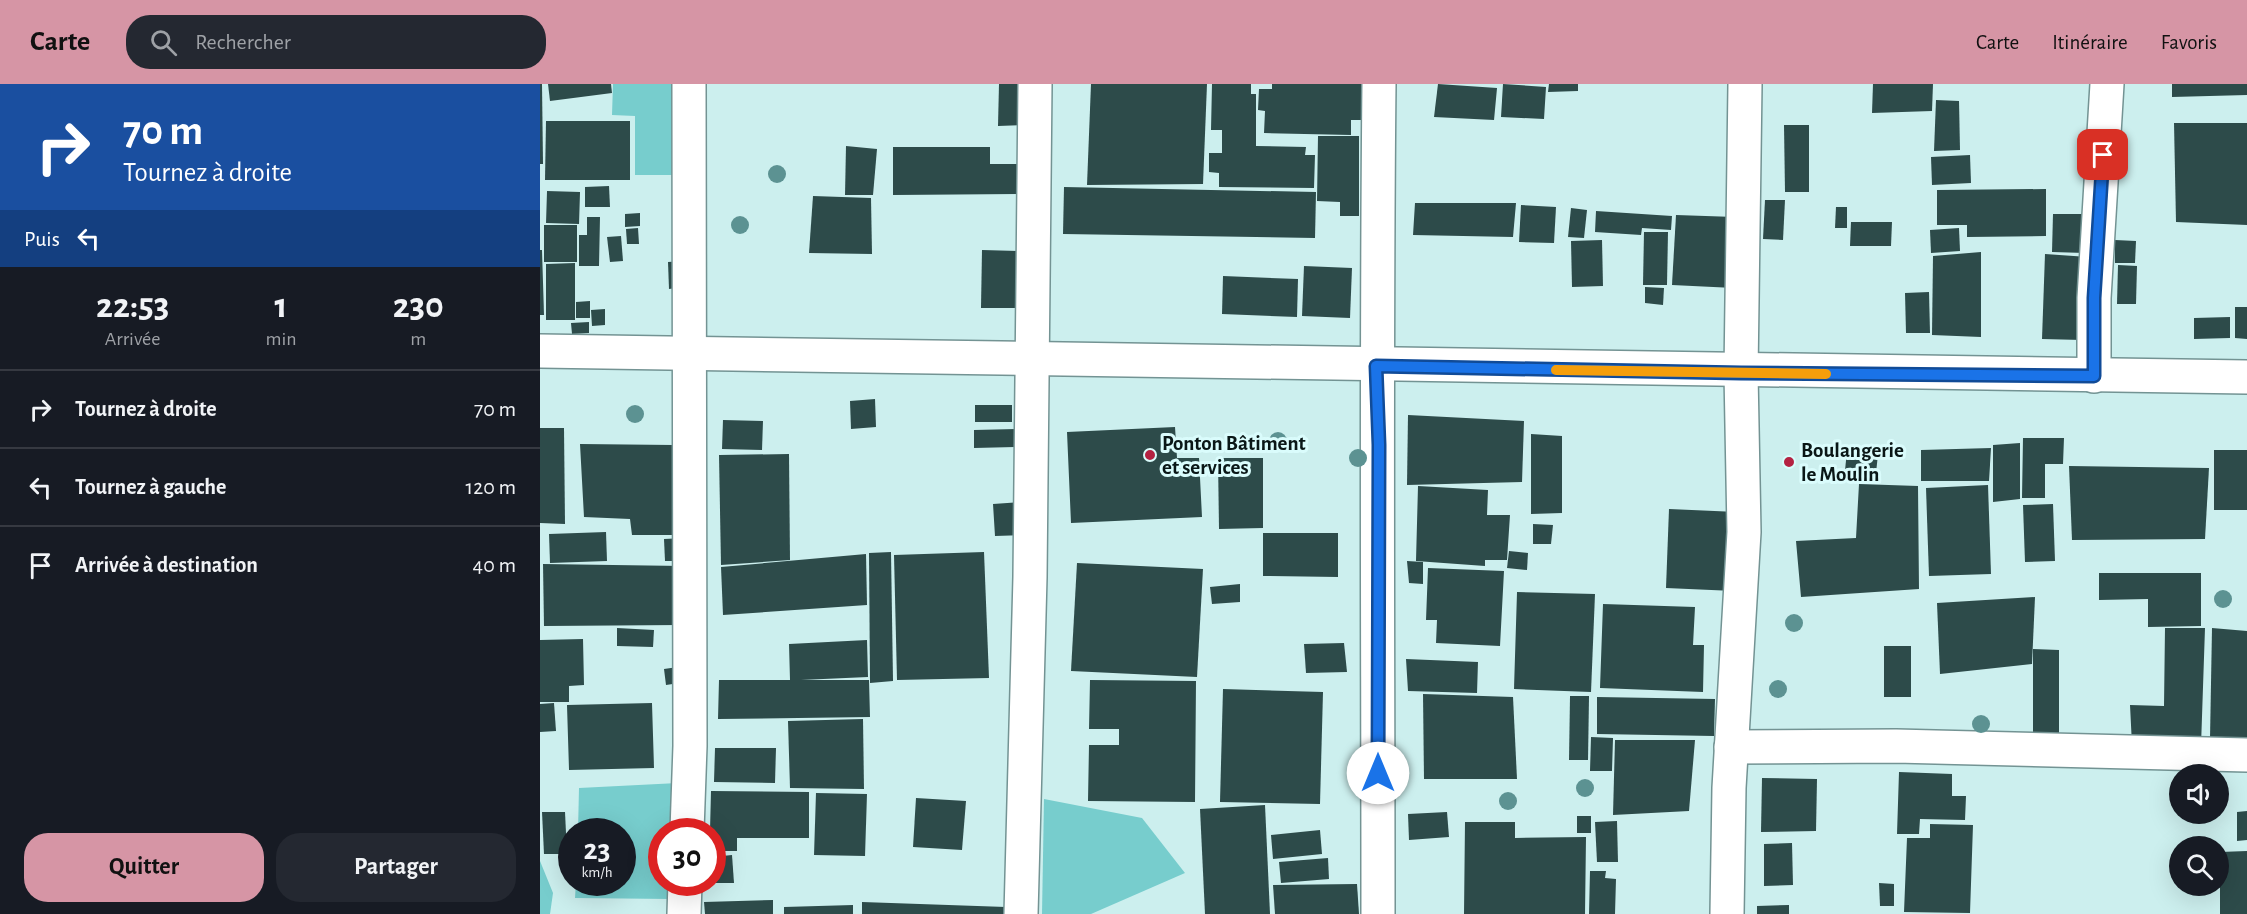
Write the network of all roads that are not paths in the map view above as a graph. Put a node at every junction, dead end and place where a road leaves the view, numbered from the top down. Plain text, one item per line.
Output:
1 (689, 84) edge
2 (1035, 84) edge
3 (1378, 84) edge
4 (1745, 84) edge
5 (2107, 84) edge
6 (540, 351) edge
7 (689, 354) junction
8 (1032, 362) junction
9 (1376, 366) junction
10 (1741, 373) junction
11 (2094, 376) junction
12 (2247, 377) edge
13 (1731, 747) junction
14 (2247, 755) edge
15 (687, 818) edge
16 (685, 896) edge
17 (684, 914) edge
18 (1021, 914) edge
19 (1378, 914) edge
20 (1727, 914) edge

1 - 7 main road
2 - 8 main road
3 - 9 main road
4 - 10 main road
5 - 11 main road
6 - 7 main road
7 - 8 main road
7 - 15 main road
8 - 9 main road
8 - 18 main road
9 - 10 main road
9 - 19 main road
10 - 11 main road
10 - 13 main road
11 - 12 main road
13 - 14 main road
13 - 20 main road
16 - 17 main road

